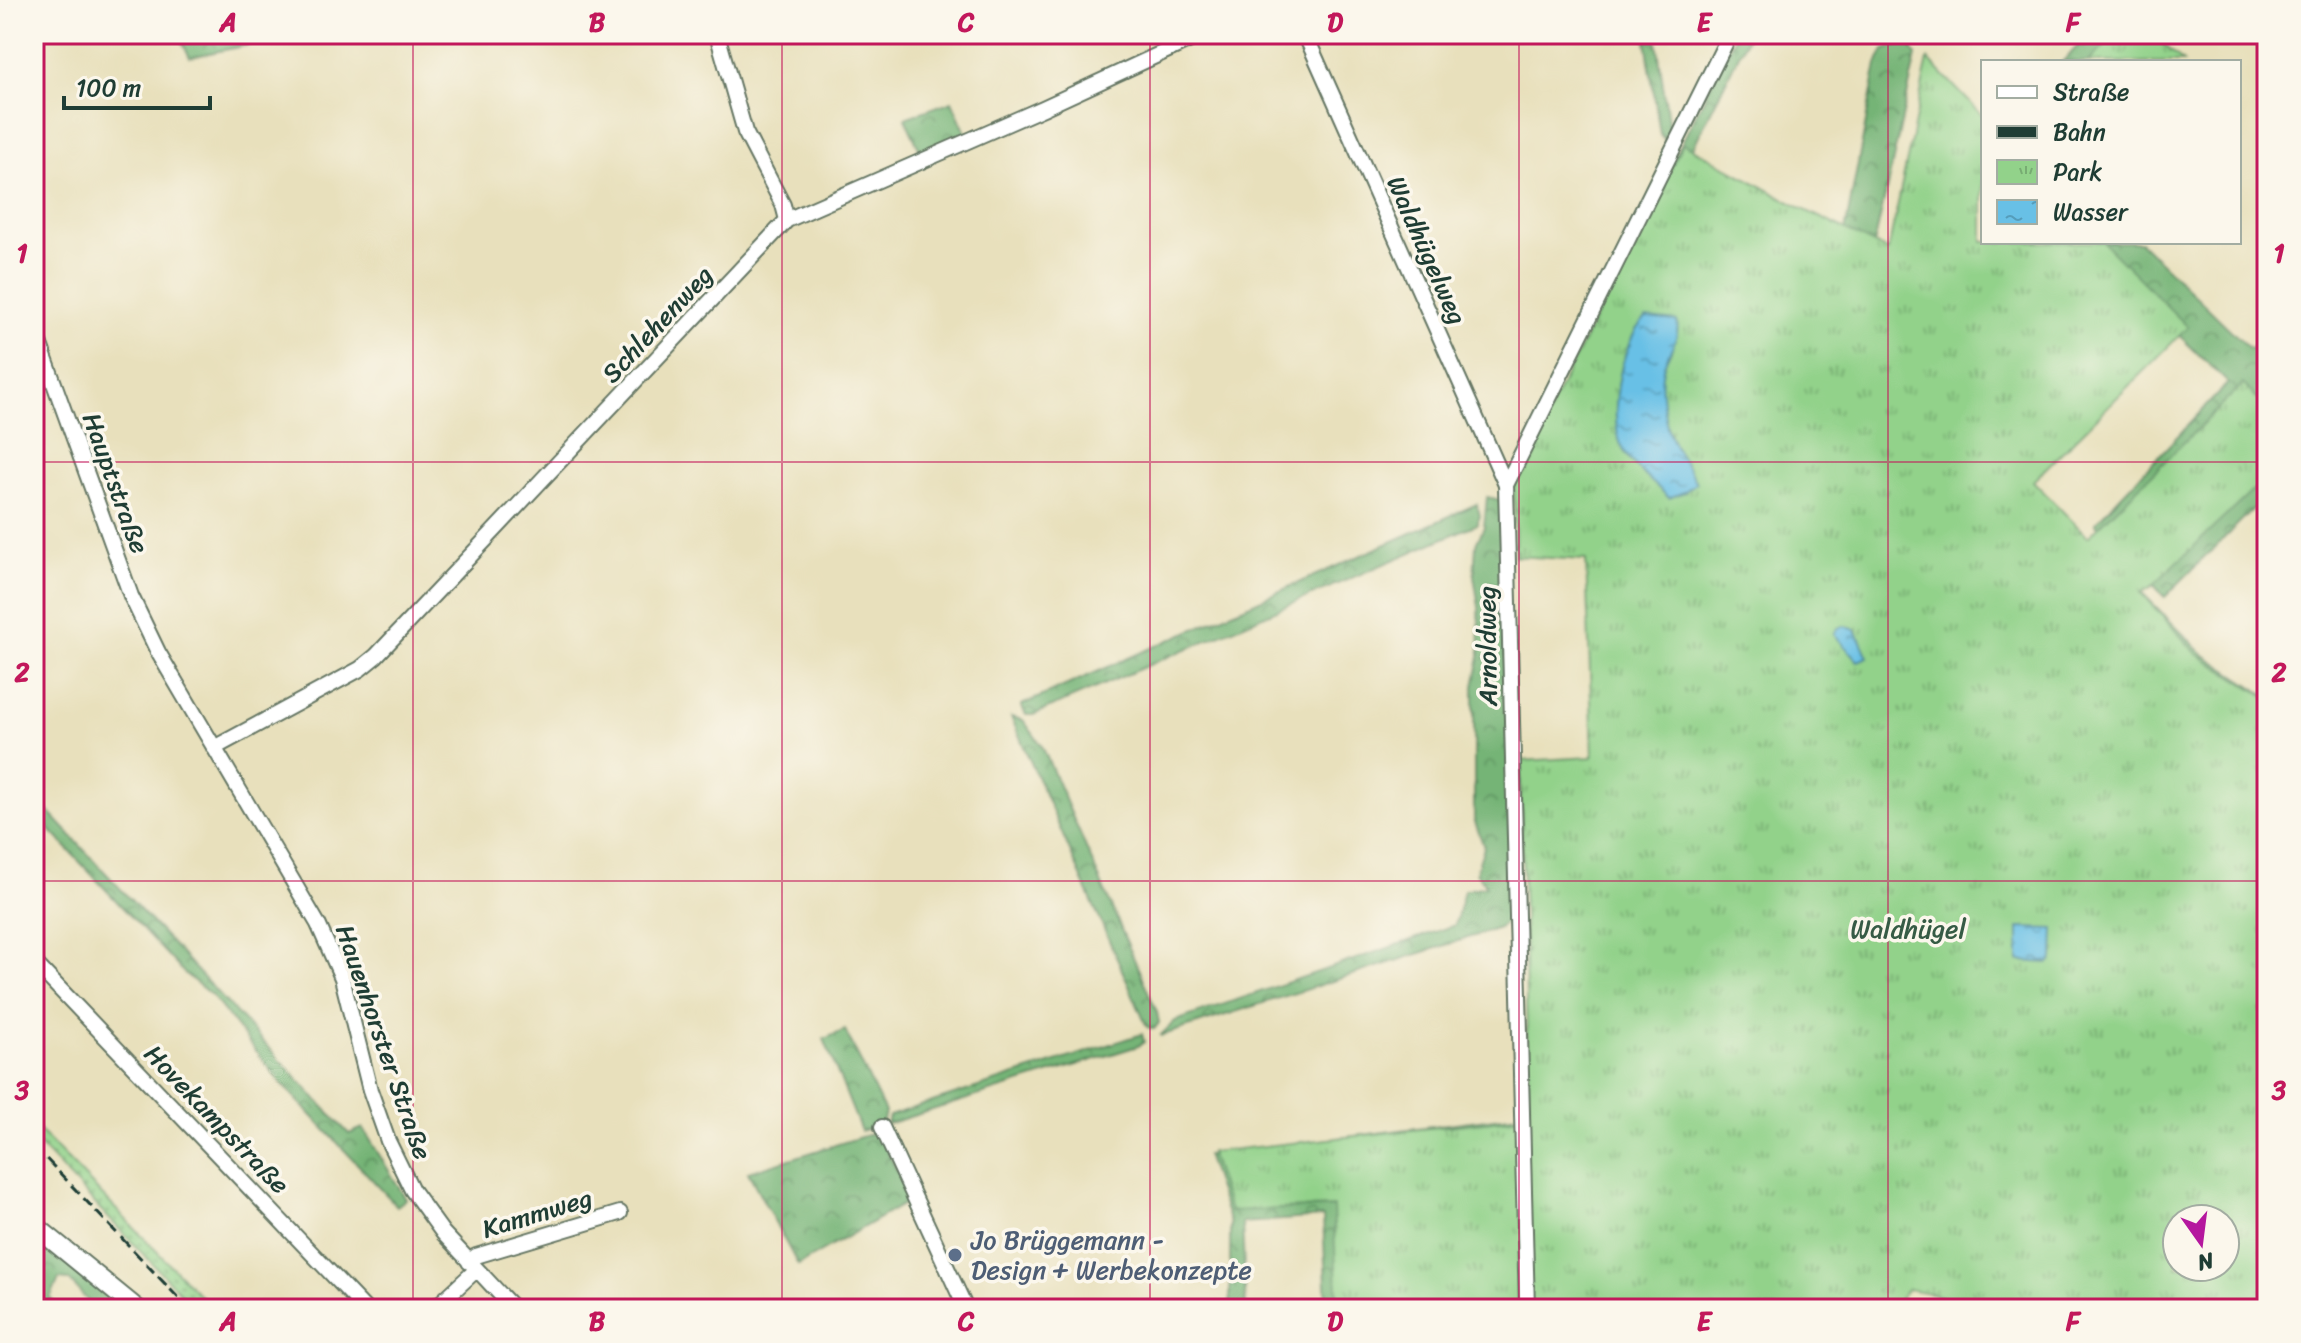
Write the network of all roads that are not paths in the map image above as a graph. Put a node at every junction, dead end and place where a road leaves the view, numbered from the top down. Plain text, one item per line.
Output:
1 (717, 34) edge
2 (1203, 34) edge
3 (1305, 34) edge
4 (1730, 34) edge
5 (787, 220) junction
6 (34, 328) edge
7 (1506, 485) junction
8 (158, 652) joint
9 (214, 748) junction
10 (34, 962) edge
11 (882, 1127) dead end
12 (620, 1213) dead end
13 (34, 1225) edge
14 (473, 1266) junction
15 (137, 1309) edge
16 (365, 1309) edge
17 (434, 1309) edge
18 (514, 1309) edge
19 (966, 1309) edge
20 (1527, 1309) edge

1 - 5 street
2 - 5 street, Schlehenweg
3 - 7 street, Waldhügelweg
4 - 7 street, Arnoldweg
5 - 9 street, Schlehenweg
6 - 8 street, Hauptstraße
7 - 20 street, Arnoldweg
8 - 9 street, Hauenhorster Straße
9 - 14 street, Hauenhorster Straße
10 - 16 street, Hovekampstraße
11 - 19 street
12 - 14 street, Kammweg
13 - 15 main road
14 - 17 street
14 - 18 street, Hauenhorster Straße

